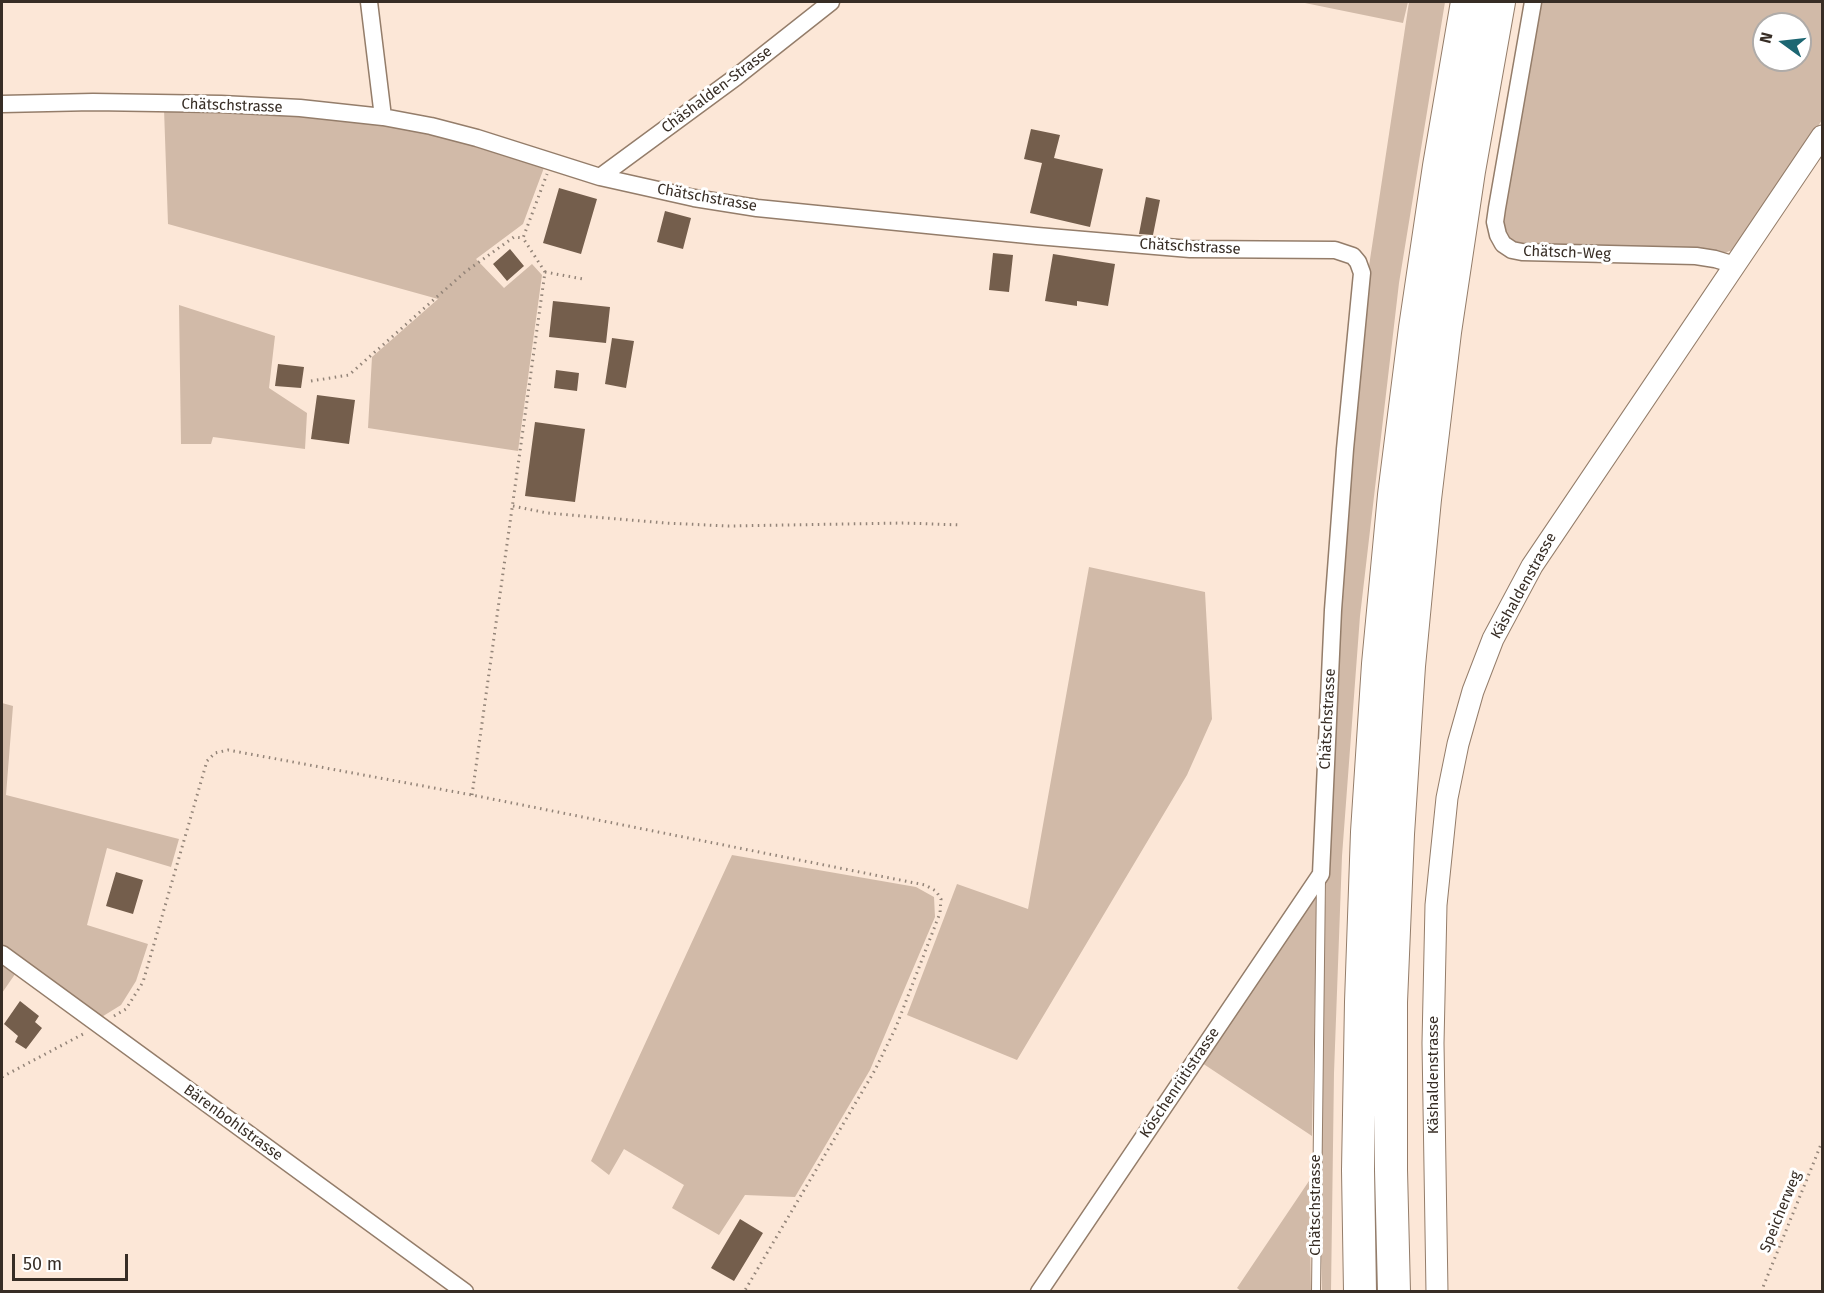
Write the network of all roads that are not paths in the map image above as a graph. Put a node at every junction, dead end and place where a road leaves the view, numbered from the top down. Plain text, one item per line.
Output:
1 (369, 2) edge
2 (831, 2) edge
3 (1467, 2) edge
4 (1499, 2) edge
5 (1533, 2) edge
6 (2, 104) edge
7 (382, 117) junction
8 (1822, 136) edge
9 (600, 177) junction
10 (1735, 265) junction
11 (1321, 874) junction
12 (2, 954) edge
13 (465, 1292) edge
14 (1038, 1292) edge
15 (1316, 1292) edge
16 (1360, 1292) edge
17 (1394, 1292) edge
18 (1437, 1292) edge

1 - 7 street
2 - 9 street, Chäshalden-Strasse
3 - 16 highway
4 - 17 highway
5 - 10 street, Chätsch-Weg
6 - 7 street, Chätschstrasse
7 - 9 street, Chätschstrasse
8 - 10 street, Käshaldenstrasse
9 - 11 street, Chätschstrasse
10 - 18 street, Käshaldenstrasse
11 - 14 street, Köschenrütistrasse
11 - 15 lane, Chätschstrasse
12 - 13 street, Bärenbohlstrasse

